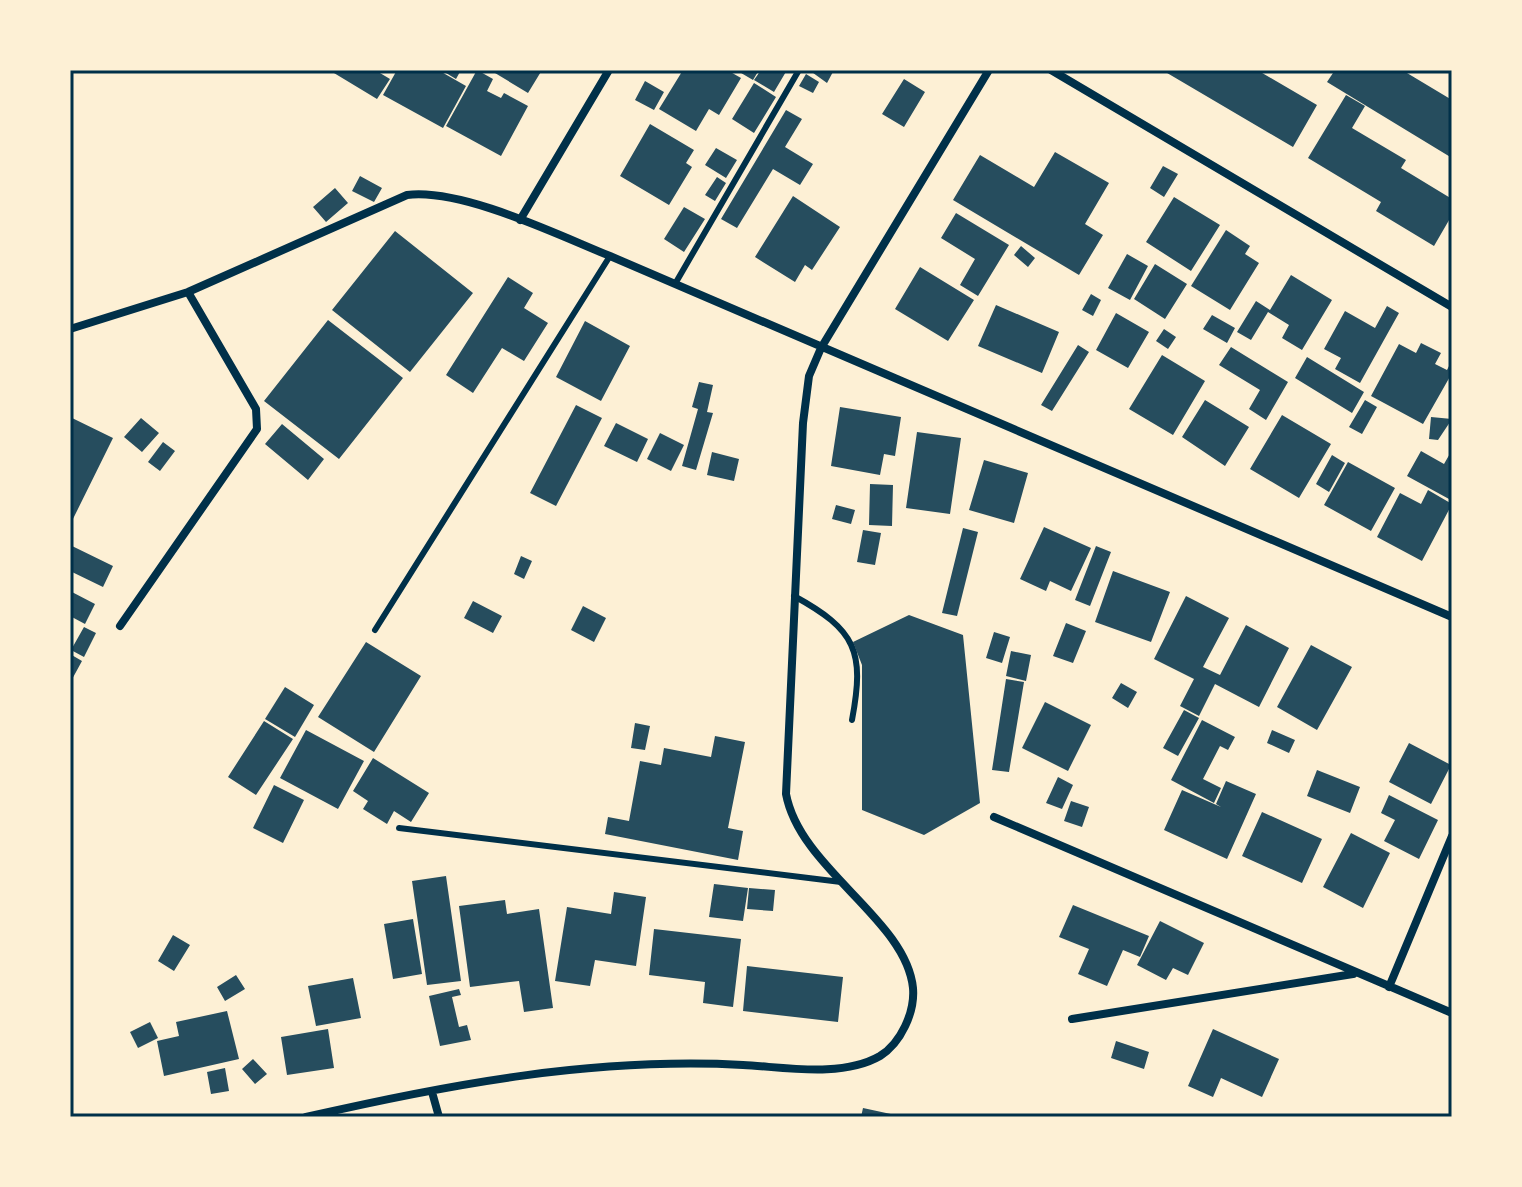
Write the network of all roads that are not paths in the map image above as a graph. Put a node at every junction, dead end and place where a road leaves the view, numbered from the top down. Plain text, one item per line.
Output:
1 (609, 70) edge
2 (799, 70) edge
3 (989, 70) edge
4 (1051, 70) edge
5 (520, 220) junction
6 (610, 256) junction
7 (675, 284) junction
8 (188, 292) junction
9 (1452, 307) edge
10 (70, 329) edge
11 (821, 348) junction
12 (794, 596) junction
13 (1452, 617) edge
14 (120, 626) dead end
15 (375, 630) dead end
16 (852, 720) dead end
17 (994, 817) dead end
18 (399, 828) dead end
19 (1452, 836) edge
20 (841, 882) junction
21 (1354, 973) junction
22 (1389, 987) junction
23 (1452, 1013) edge
24 (1072, 1019) dead end
25 (432, 1092) junction
26 (306, 1117) edge
27 (439, 1117) edge

1 - 5 street
2 - 7 lane
3 - 11 street
4 - 9 street
5 - 6 street
5 - 8 street
6 - 7 street
6 - 15 lane
7 - 11 street
8 - 10 street
8 - 14 street
11 - 12 street
11 - 13 street
12 - 16 lane
12 - 20 street
17 - 21 street
18 - 20 lane
19 - 22 street
20 - 25 street
21 - 22 street
21 - 24 street
22 - 23 street
25 - 26 street
25 - 27 street

